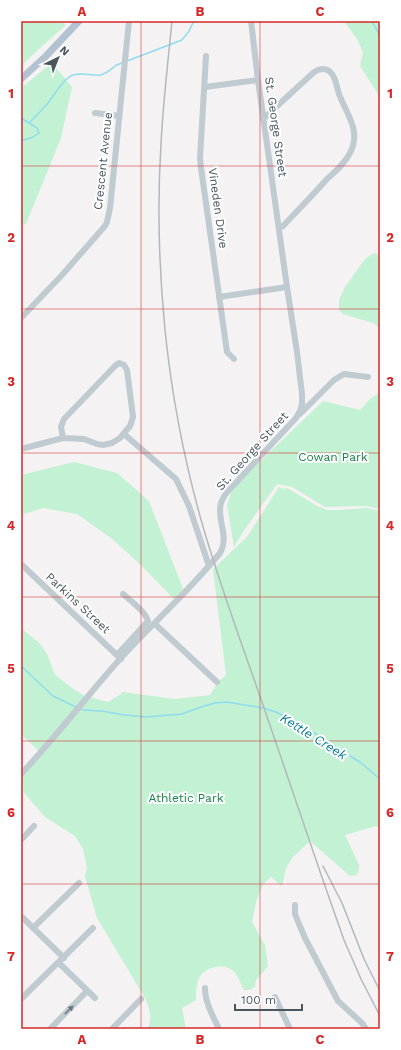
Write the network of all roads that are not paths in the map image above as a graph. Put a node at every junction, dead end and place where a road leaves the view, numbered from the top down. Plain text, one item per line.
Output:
1 (80, 21) edge
2 (129, 21) edge
3 (251, 21) edge
4 (206, 56) dead end
5 (330, 63) dead end
6 (327, 70) junction
7 (21, 79) edge
8 (258, 80) junction
9 (205, 87) junction
10 (94, 113) dead end
11 (119, 116) junction
12 (263, 119) junction
13 (278, 228) junction
14 (287, 288) junction
15 (220, 297) junction
16 (21, 318) edge
17 (234, 359) dead end
18 (368, 377) dead end
19 (296, 418) junction
20 (124, 434) junction
21 (63, 438) junction
22 (21, 449) edge
23 (21, 564) edge
24 (209, 566) junction
25 (123, 594) dead end
26 (155, 624) junction
27 (119, 657) junction
28 (217, 682) dead end
29 (21, 774) edge
30 (34, 826) dead end
31 (21, 840) edge
32 (79, 883) dead end
33 (295, 905) dead end
34 (21, 916) edge
35 (33, 928) junction
36 (93, 928) dead end
37 (62, 960) junction
38 (205, 988) dead end
39 (88, 991) junction
40 (275, 997) dead end
41 (95, 998) dead end
42 (21, 999) edge
43 (141, 999) dead end
44 (50, 1029) edge
45 (112, 1029) edge
46 (219, 1029) edge
47 (290, 1029) edge
48 (366, 1029) edge

1 - 7 main road
2 - 11 street, Crescent Avenue
3 - 8 street, St. George Street
4 - 9 street, Vineden Drive
5 - 6 street
6 - 12 street
6 - 13 street
8 - 9 street
8 - 12 street, St. George Street
9 - 15 street, Vineden Drive
10 - 11 street
11 - 16 street, Crescent Avenue
12 - 13 street, St. George Street
13 - 14 street, St. George Street
14 - 15 street
14 - 19 street, St. George Street
15 - 17 street, Vineden Drive
18 - 19 street
19 - 24 street, St. George Street
20 - 21 street
20 - 21 street
20 - 24 street
21 - 22 street
23 - 27 street, Parkins Street
24 - 26 street, St. George Street
25 - 27 street
26 - 27 street, St. George Street
26 - 28 street
27 - 29 street, St. George Street
30 - 31 street
32 - 35 street
33 - 48 street
34 - 35 street
35 - 37 street
36 - 37 street
37 - 39 street
37 - 42 street
38 - 46 street
39 - 41 street
44 -> 39 street
40 - 47 street
43 - 45 street

